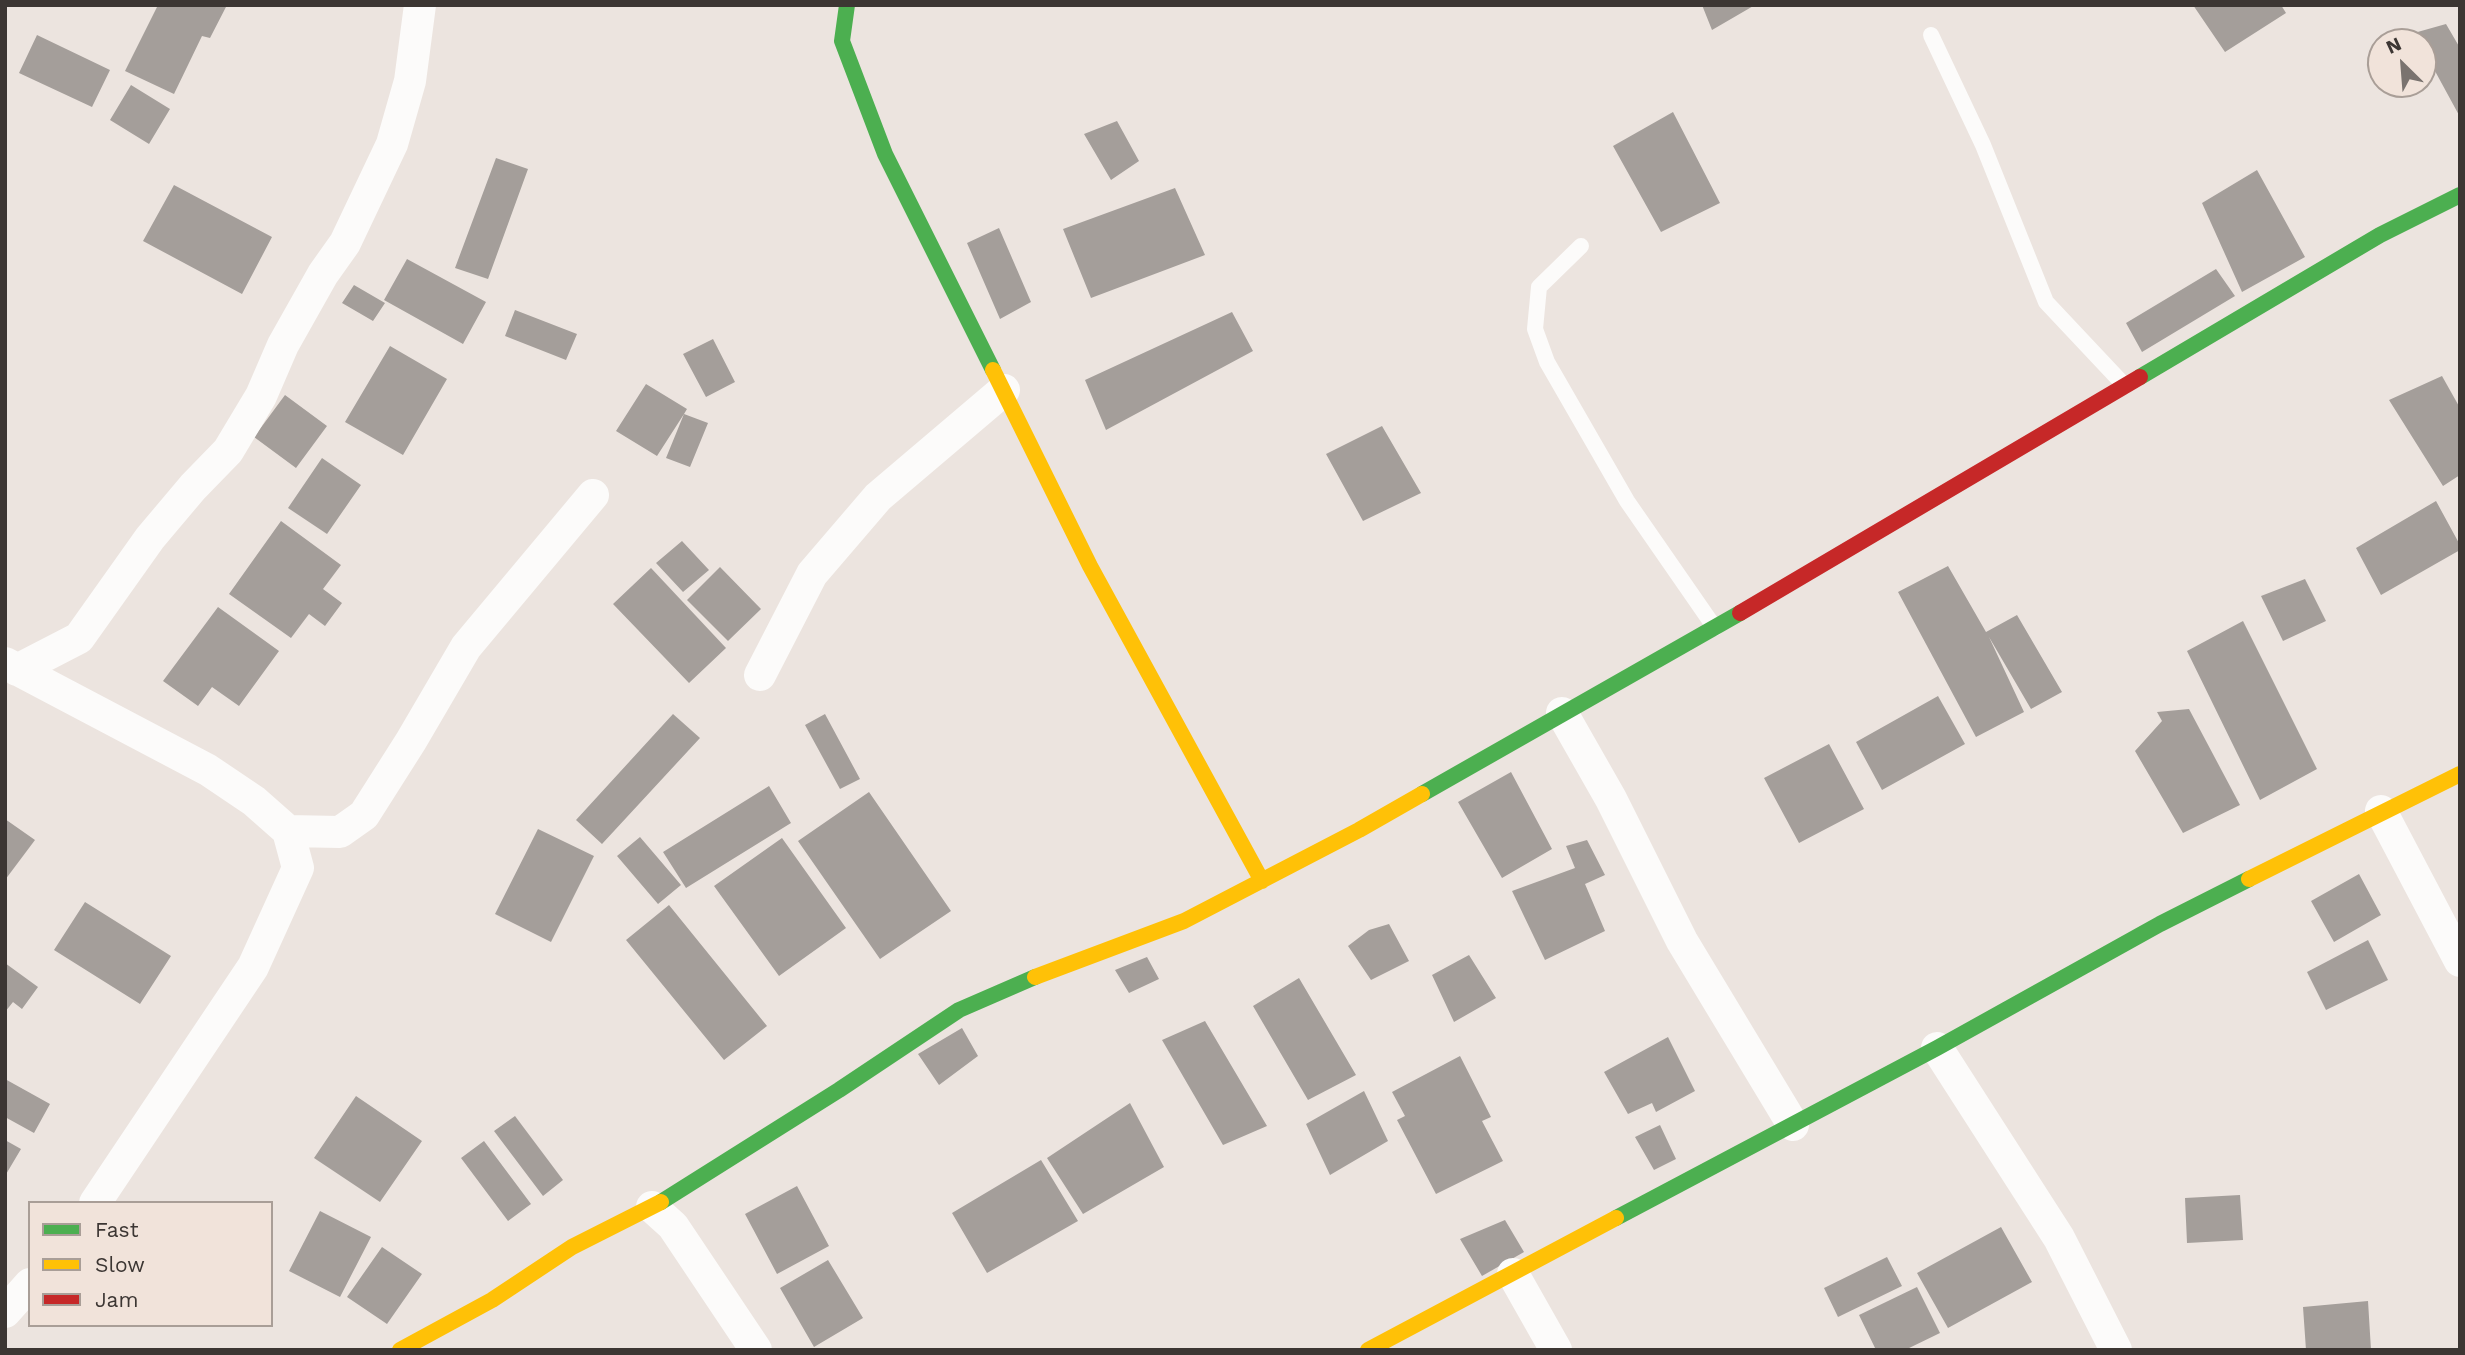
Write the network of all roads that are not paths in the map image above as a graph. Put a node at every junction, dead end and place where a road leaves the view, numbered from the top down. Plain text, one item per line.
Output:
1 (420, 5) edge
2 (847, 5) edge
3 (1931, 35) dead end
4 (2460, 195) edge
5 (1581, 246) dead end
6 (2125, 386) junction
7 (1004, 390) junction
8 (593, 495) dead end
9 (1715, 628) junction
10 (11, 667) edge
11 (760, 674) dead end
12 (1562, 713) junction
13 (2460, 774) edge
14 (2381, 811) junction
15 (288, 831) junction
16 (1262, 881) junction
17 (2460, 961) edge
18 (1937, 1048) junction
19 (1793, 1125) junction
20 (96, 1201) edge
21 (653, 1207) junction
22 (1513, 1274) junction
23 (28, 1286) edge
24 (5, 1312) edge
25 (400, 1350) edge
26 (756, 1350) edge
27 (1368, 1350) edge
28 (1556, 1350) edge
29 (2116, 1350) edge

1 - 10 street
2 - 7 street
3 - 6 lane
4 - 6 street
5 - 9 lane
6 - 9 street
7 - 11 street
7 - 16 street
8 - 15 street
9 - 12 street
10 - 15 street
12 - 16 street
12 - 19 street
13 - 14 street
14 - 17 street
14 - 18 street
15 - 20 street
16 - 21 street
18 - 19 street
18 - 29 street
19 - 22 street
21 - 25 street
21 - 26 street
22 - 27 street
22 - 28 street
23 - 24 street

